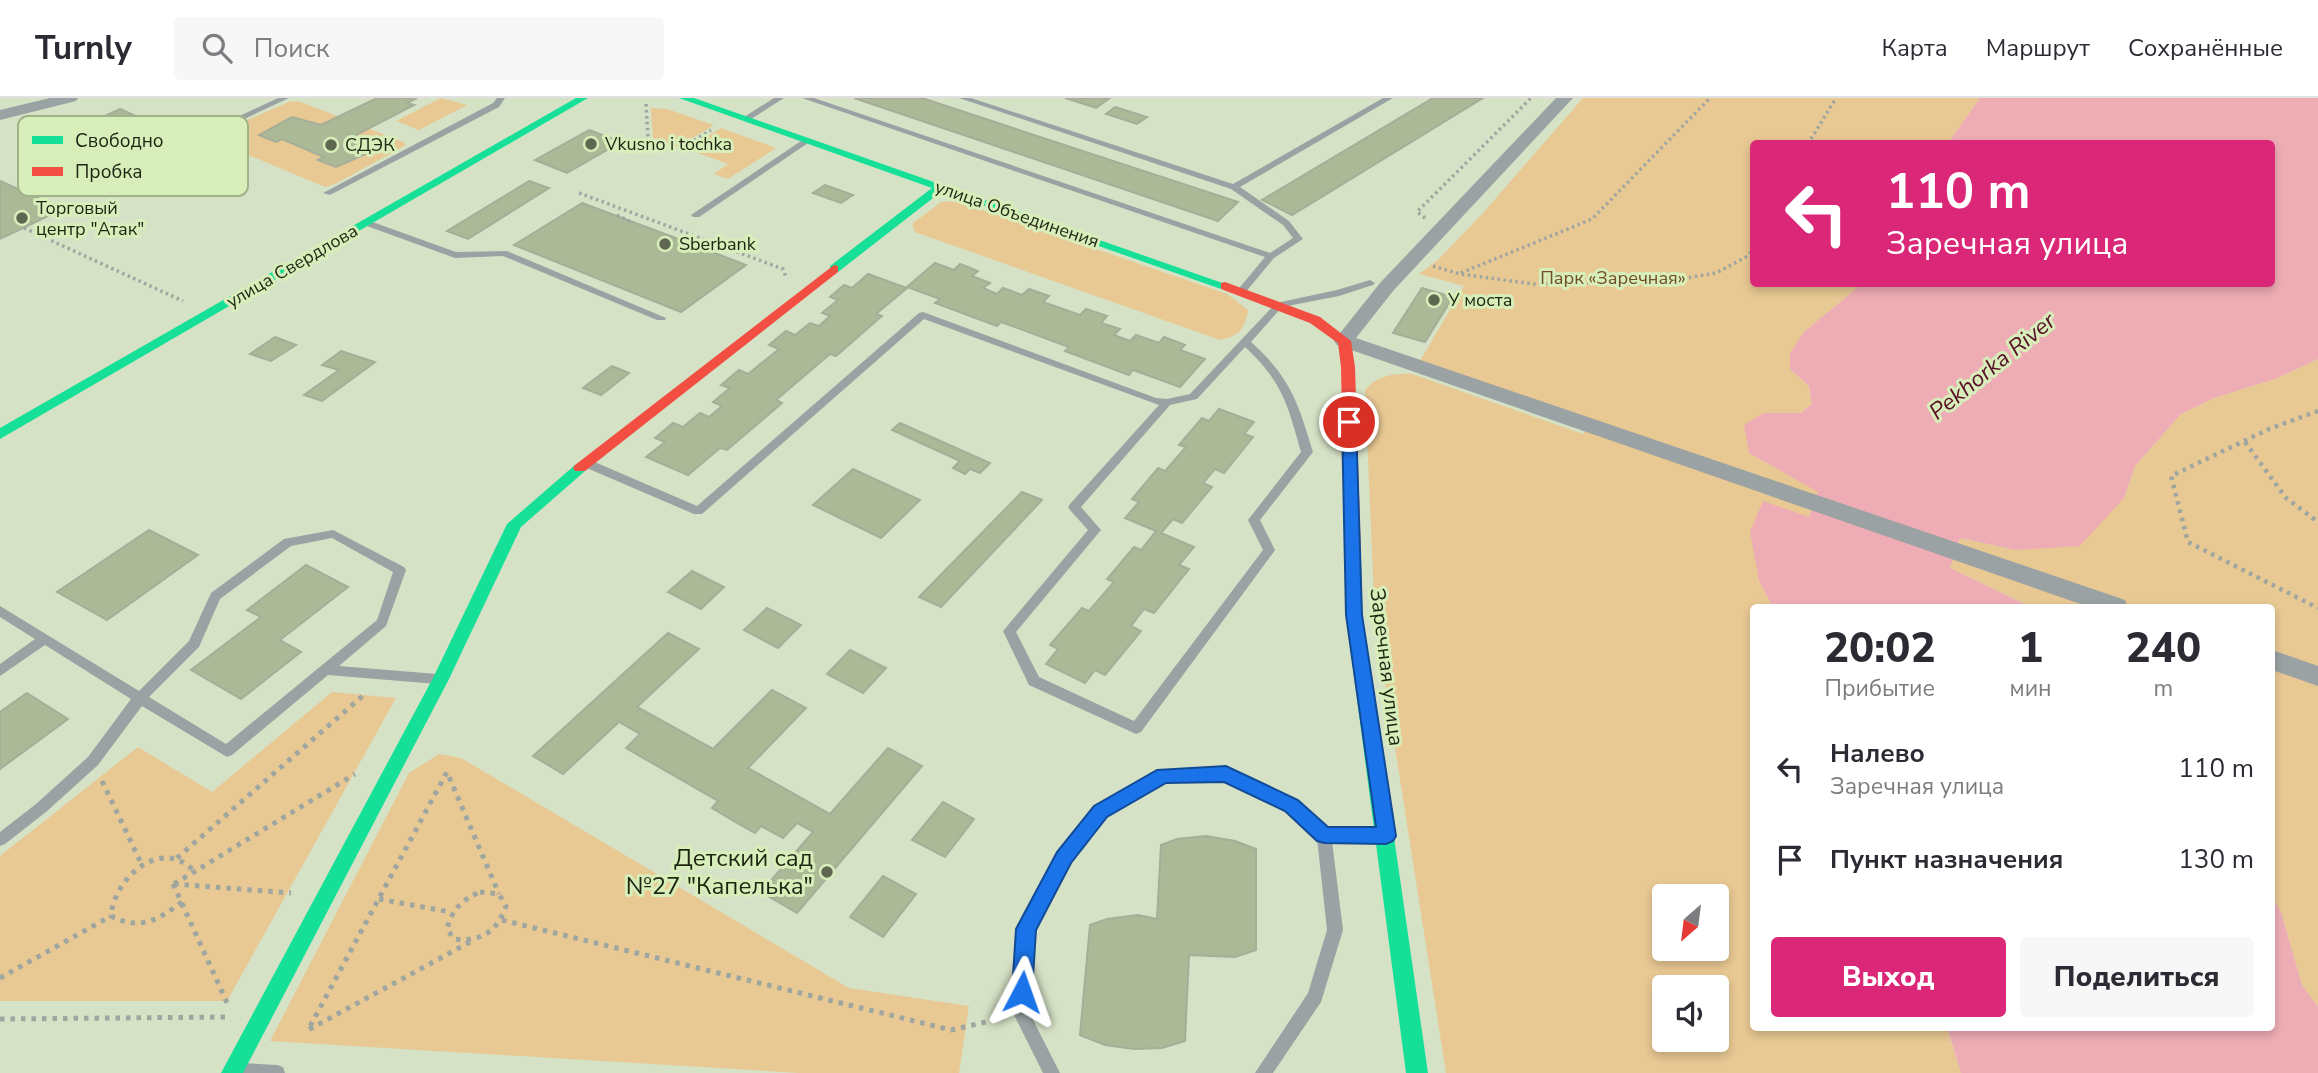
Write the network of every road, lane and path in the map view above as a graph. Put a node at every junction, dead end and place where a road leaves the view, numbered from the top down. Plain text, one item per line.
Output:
1 (70, 98) edge
2 (285, 98) edge
3 (501, 98) edge
4 (583, 98) edge
5 (684, 98) edge
6 (780, 98) edge
7 (806, 98) edge
8 (963, 98) edge
9 (1389, 98) edge
10 (1531, 98) edge
11 (1565, 98) edge
12 (1710, 98) edge
13 (1836, 98) edge
14 (646, 104) dead end
15 (0, 115) edge
16 (245, 116) edge
17 (745, 119) junction
18 (721, 124) dead end
19 (648, 139) dead end
20 (1810, 140) edge
21 (807, 141) junction
22 (679, 150) dead end
23 (940, 187) junction
24 (1234, 187) junction
25 (327, 193) dead end
26 (579, 193) dead end
27 (624, 210) junction
28 (695, 215) dead end
29 (367, 223) junction
30 (633, 223) dead end
31 (24, 228) dead end
32 (1440, 230) junction
33 (689, 235) junction
34 (681, 240) dead end
35 (1750, 253) edge
36 (1271, 256) junction
37 (1445, 269) dead end
38 (1460, 274) junction
39 (1370, 283) dead end
40 (1241, 292) junction
41 (794, 301) junction
42 (190, 304) dead end
43 (1279, 305) junction
44 (661, 318) dead end
45 (1343, 341) junction
46 (1245, 342) junction
47 (1167, 402) junction
48 (2318, 411) edge
49 (0, 434) edge
50 (2245, 442) junction
51 (586, 463) junction
52 (2318, 522) edge
53 (2107, 604) edge
54 (2318, 608) edge
55 (0, 611) edge
56 (45, 639) junction
57 (2275, 661) edge
58 (325, 670) junction
59 (0, 671) edge
60 (2318, 676) edge
61 (441, 679) junction
62 (372, 687) dead end
63 (140, 698) junction
64 (93, 761) junction
65 (359, 771) dead end
66 (1324, 835) junction
67 (1386, 836) junction
68 (0, 840) edge
69 (177, 858) junction
70 (142, 865) junction
71 (194, 871) junction
72 (173, 884) junction
73 (300, 894) dead end
74 (499, 894) junction
75 (379, 899) junction
76 (181, 902) junction
77 (450, 912) junction
78 (111, 916) junction
79 (502, 920) junction
80 (470, 942) junction
81 (0, 978) edge
82 (1021, 1013) junction
83 (0, 1019) edge
84 (233, 1072) edge
85 (277, 1073) edge
86 (1052, 1073) edge
87 (1264, 1073) edge
88 (1417, 1073) edge

1 - 15 street
2 - 16 lane
3 - 25 lane
4 - 29 street, улица Свердлова
5 - 17 street, улица Объединения
6 - 17 lane
7 - 36 lane
8 - 24 lane
9 - 24 lane
10 - 32 path
11 - 32 street
12 - 38 path
13 - 20 path
14 - 19 path
17 - 21 street, улица Объединения
18 - 22 path
21 - 23 street, улица Объединения
21 - 28 lane
23 - 40 street, улица Объединения
23 - 41 street
24 - 36 lane
26 - 27 path
27 - 30 path
27 - 33 path
29 - 44 lane
29 - 49 street, улица Свердлова
31 - 42 path
32 - 45 street
33 - 34 path
33 - 41 path
35 - 38 path
36 - 40 lane
37 - 38 path
39 - 43 lane
40 - 43 street, улица Объединения
41 - 51 street
43 - 45 street, улица Объединения
43 - 46 lane
45 - 53 street
45 - 67 street, Заречная улица
46 - 47 lane
46 - 47 lane
47 - 51 lane
48 - 50 path
50 - 52 path
50 - 54 path
51 - 61 street
55 - 56 lane
56 - 59 lane
56 - 63 lane
57 - 60 street
58 - 61 lane
58 - 63 lane
58 - 63 lane
61 - 84 street
62 - 69 path
63 - 64 lane
64 - 68 lane
64 - 70 path
65 - 71 path
66 - 67 lane
66 - 82 lane
66 - 87 lane
67 - 88 street, Заречная улица
69 - 70 path
69 - 71 path
70 - 78 path
71 - 72 path
72 - 73 path
72 - 76 path
74 - 75 path
74 - 77 path
74 - 79 path
75 - 77 path
75 - 80 path
76 - 78 path
76 - 83 path
77 - 80 path
78 - 81 path
79 - 80 path
79 - 82 path
82 - 86 lane
84 - 85 lane

